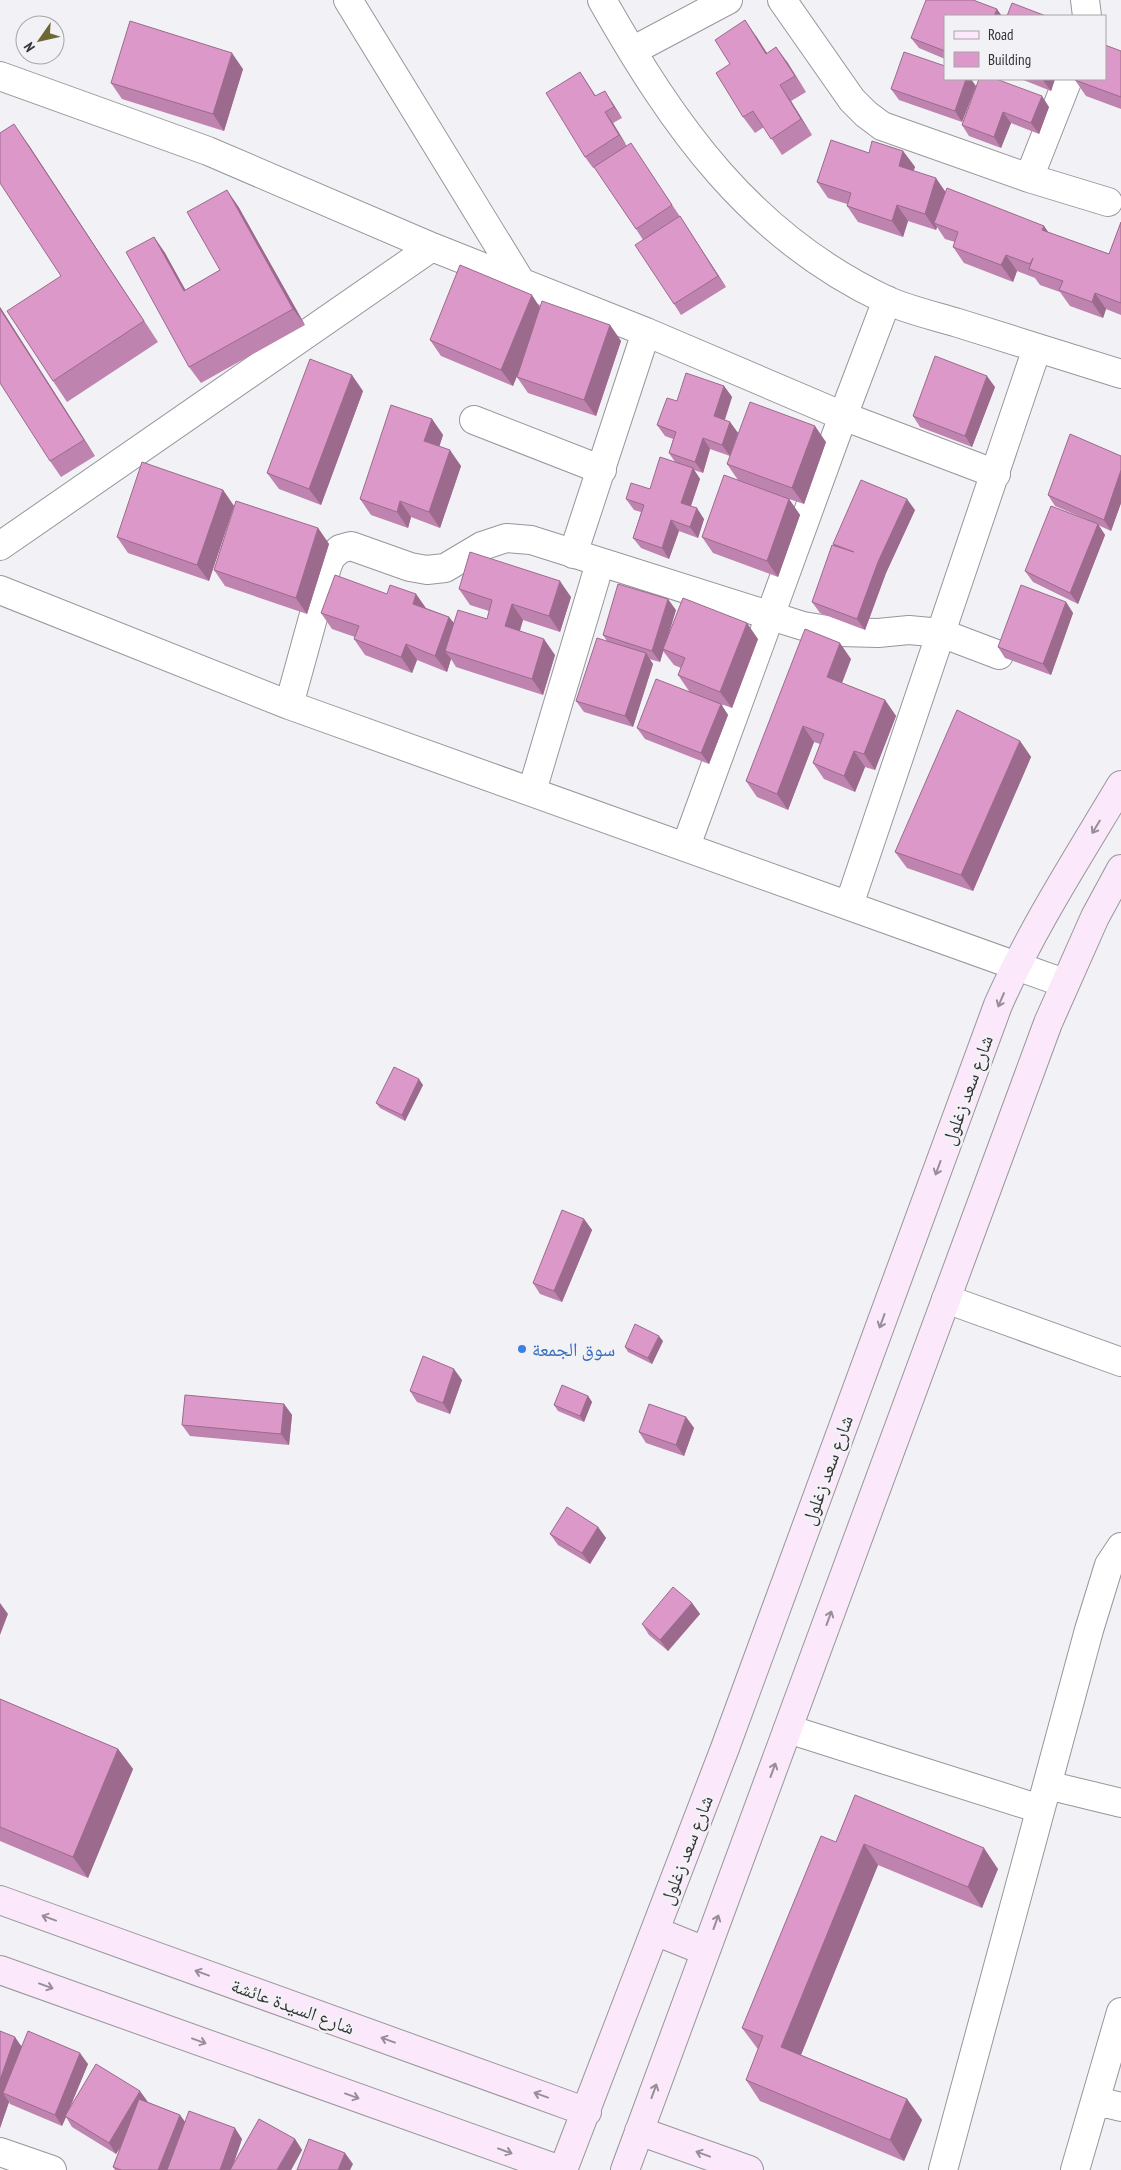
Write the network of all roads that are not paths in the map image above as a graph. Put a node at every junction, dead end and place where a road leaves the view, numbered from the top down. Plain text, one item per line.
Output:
1 (348, 0) edge
2 (602, 0) edge
3 (728, 0) edge
4 (782, 0) edge
5 (1085, 0) edge
6 (1088, 15) edge
7 (632, 52) junction
8 (0, 76) edge
9 (1068, 80) edge
10 (1029, 178) junction
11 (1108, 202) dead end
12 (432, 247) junction
13 (521, 282) junction
14 (887, 300) junction
15 (646, 332) junction
16 (1037, 348) junction
17 (1121, 374) edge
18 (843, 416) junction
19 (474, 420) dead end
20 (602, 470) junction
21 (996, 474) junction
22 (0, 546) edge
23 (573, 554) junction
24 (600, 562) junction
25 (0, 590) edge
26 (770, 617) junction
27 (941, 633) junction
28 (999, 654) edge
29 (289, 705) junction
30 (1121, 785) edge
31 (532, 791) junction
32 (686, 846) junction
33 (1121, 869) edge
34 (849, 905) junction
35 (1016, 965) junction
36 (1064, 982) junction
37 (946, 1299) junction
38 (1121, 1362) edge
39 (1121, 1547) edge
40 (788, 1729) junction
41 (1043, 1797) junction
42 (1121, 1803) edge
43 (0, 1900) edge
44 (655, 1931) junction
45 (705, 1951) junction
46 (0, 1970) edge
47 (1121, 2012) edge
48 (1108, 2104) edge
49 (587, 2112) junction
50 (639, 2131) junction
51 (0, 2152) edge
52 (52, 2170) edge
53 (561, 2170) edge
54 (625, 2170) edge
55 (748, 2170) edge
56 (943, 2170) edge
57 (1075, 2170) edge

1 - 13 street
2 - 7 street
3 - 7 street
4 - 10 street
5 - 6 street
7 - 14 street
8 - 12 street
9 - 10 street
10 - 11 street
12 - 13 street
12 - 22 street
13 - 15 street
14 - 16 street
14 - 18 street
15 - 18 street
15 - 20 street
16 - 17 street
16 - 21 street
18 - 21 street
18 - 26 street
19 - 20 street
20 - 23 street
21 - 27 street
23 - 24 street
23 - 29 street
24 - 26 street
24 - 31 street
25 - 29 street
26 - 27 street
26 - 32 street
27 - 28 street
27 - 34 street
29 - 31 street
30 -> 35 street, شارع سعد زغلول
31 - 32 street
32 - 34 street
33 - 36 street
34 - 35 street
35 - 36 street
35 -> 44 street, شارع سعد زغلول
36 - 37 street
37 - 38 street
40 -> 37 street
39 - 41 street
40 - 41 street
45 -> 40 street
41 - 42 street
41 - 56 street
49 -> 43 street, شارع السيدة عائشة
44 - 45 street
44 - 49 street, شارع سعد زغلول
50 -> 45 street
46 -> 53 street
47 - 48 street
48 - 57 street
49 - 53 street, شارع سعد زغلول
50 - 54 street
55 -> 50 street
51 - 52 street

